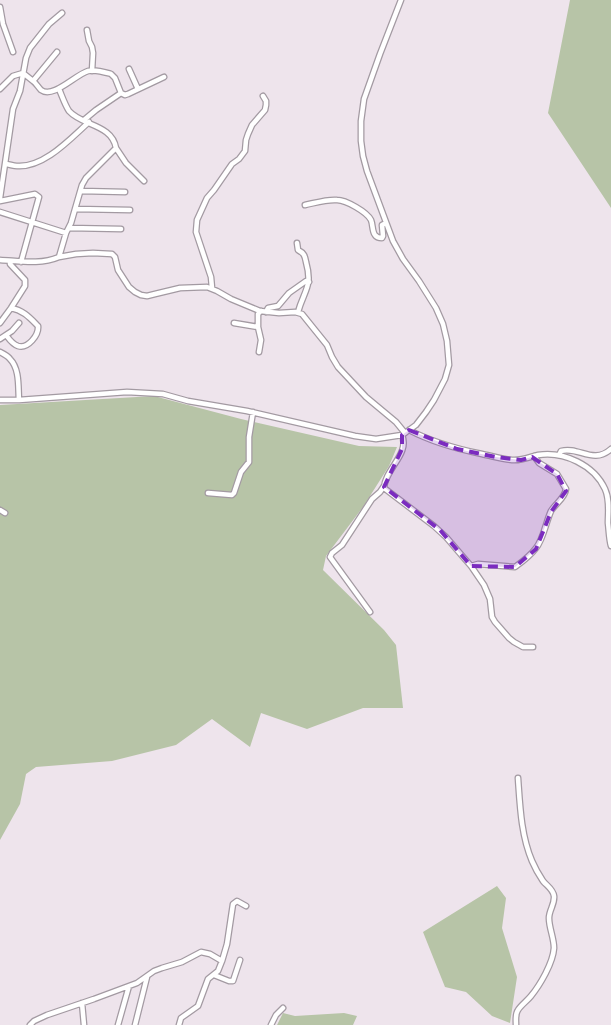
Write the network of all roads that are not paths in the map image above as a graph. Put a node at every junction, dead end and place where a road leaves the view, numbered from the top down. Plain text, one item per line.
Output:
1 (401, 0) edge
2 (0, 7) edge
3 (62, 12) dead end
4 (1, 20) edge
5 (87, 30) dead end
6 (13, 52) dead end
7 (57, 52) dead end
8 (129, 70) dead end
9 (92, 71) junction
10 (23, 73) junction
11 (164, 77) dead end
12 (33, 81) junction
13 (0, 89) edge
14 (60, 89) junction
15 (138, 89) junction
16 (121, 93) junction
17 (263, 96) dead end
18 (86, 121) junction
19 (116, 148) junction
20 (5, 164) junction
21 (144, 180) dead end
22 (0, 190) edge
23 (81, 191) junction
24 (125, 192) dead end
25 (0, 200) edge
26 (305, 205) dead end
27 (75, 209) junction
28 (130, 210) dead end
29 (0, 212) edge
30 (32, 223) junction
31 (386, 223) junction
32 (69, 228) junction
33 (121, 229) dead end
34 (66, 233) junction
35 (297, 243) dead end
36 (59, 256) junction
37 (0, 260) edge
38 (10, 261) junction
39 (21, 262) junction
40 (309, 282) junction
41 (212, 288) junction
42 (11, 308) junction
43 (264, 312) junction
44 (298, 312) junction
45 (0, 322) edge
46 (19, 323) dead end
47 (234, 323) dead end
48 (258, 327) junction
49 (6, 335) junction
50 (0, 339) edge
51 (0, 352) edge
52 (259, 352) dead end
53 (0, 400) edge
54 (19, 400) junction
55 (253, 412) junction
56 (405, 433) junction
57 (611, 449) edge
58 (559, 455) junction
59 (534, 456) junction
60 (384, 486) junction
61 (208, 494) dead end
62 (609, 510) junction
63 (611, 522) edge
64 (611, 546) edge
65 (471, 566) junction
66 (370, 612) dead end
67 (533, 647) dead end
68 (518, 778) dead end
69 (246, 906) dead end
70 (240, 960) dead end
71 (222, 961) junction
72 (214, 975) junction
73 (148, 976) junction
74 (129, 985) junction
75 (82, 1003) junction
76 (284, 1008) dead end
77 (30, 1025) edge
78 (84, 1025) edge
79 (118, 1025) edge
80 (135, 1025) edge
81 (179, 1025) edge
82 (270, 1025) edge
83 (516, 1025) edge

1 - 31 street
2 - 4 street
3 - 10 street
4 - 6 street
5 - 9 street
7 - 12 street
8 - 15 street
9 - 14 street
9 - 16 street
10 - 12 street
10 - 13 street
10 - 20 street
11 - 15 street
12 - 14 street
14 - 18 street
15 - 16 street
16 - 18 street
17 - 41 street
18 - 19 street
18 - 20 street
19 - 21 street
19 - 23 street
20 - 22 street
22 - 25 street
23 - 24 street
23 - 27 street
25 - 30 street
26 - 31 street
27 - 28 street
27 - 32 street
29 - 30 street
30 - 34 street
30 - 39 street
31 - 56 street
32 - 33 street
32 - 34 street
34 - 36 street
35 - 40 street
36 - 39 street
36 - 41 street
37 - 38 street
38 - 39 street
38 - 42 street
40 - 43 street
40 - 44 street
41 - 43 street
42 - 45 street
42 - 49 street
43 - 44 street
43 - 48 street
44 - 56 street
46 - 49 street
47 - 48 street
48 - 52 street
49 - 50 street
51 - 54 street
53 - 54 street
54 - 55 street
55 - 56 street
55 - 61 street
56 - 59 street
56 - 60 street
57 - 58 street
58 - 59 street
58 - 62 street
59 - 65 street
60 - 65 street
60 - 66 street
62 - 63 street
62 - 64 street
65 - 67 street
68 - 83 street
69 - 71 street
70 - 72 street
71 - 72 street
71 - 73 street
72 - 81 street
73 - 74 street
73 - 80 street
74 - 75 street
74 - 79 street
75 - 77 street
75 - 78 street
76 - 82 street

